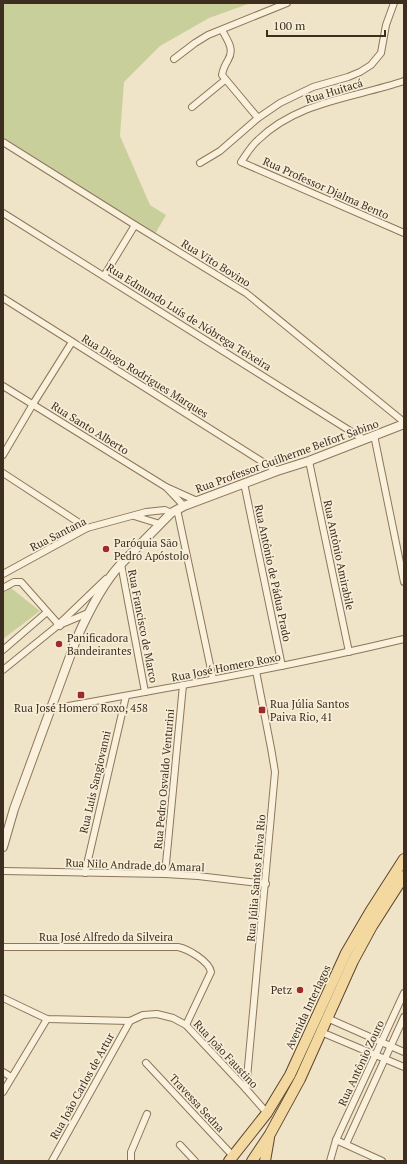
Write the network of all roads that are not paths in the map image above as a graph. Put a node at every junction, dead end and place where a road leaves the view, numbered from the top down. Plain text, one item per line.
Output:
1 (287, 3) edge
2 (394, 3) edge
3 (222, 30) junction
4 (174, 59) dead end
5 (225, 80) junction
6 (404, 81) edge
7 (192, 107) dead end
8 (258, 118) junction
9 (3, 142) edge
10 (240, 162) joint
11 (200, 163) dead end
12 (3, 213) edge
13 (136, 225) junction
14 (404, 233) edge
15 (104, 276) junction
16 (3, 298) edge
17 (72, 342) junction
18 (3, 386) edge
19 (32, 404) junction
20 (404, 423) edge
21 (374, 435) junction
22 (363, 439) junction
23 (3, 455) edge
24 (309, 461) junction
25 (277, 471) junction
26 (3, 473) edge
27 (244, 483) junction
28 (166, 487) junction
29 (196, 501) junction
30 (177, 509) junction
31 (132, 516) junction
32 (160, 524) junction
33 (88, 528) junction
34 (121, 564) junction
35 (114, 571) junction
36 (3, 574) edge
37 (404, 582) edge
38 (3, 588) edge
39 (47, 612) junction
40 (88, 613) junction
41 (58, 625) junction
42 (404, 639) edge
43 (3, 650) edge
44 (349, 652) junction
45 (282, 666) junction
46 (3, 670) edge
47 (256, 671) junction
48 (213, 680) junction
49 (183, 685) junction
50 (145, 692) junction
51 (126, 696) junction
52 (50, 709) junction
53 (3, 847) edge
54 (404, 859) edge
55 (3, 872) edge
56 (85, 873) junction
57 (165, 874) junction
58 (404, 876) edge
59 (266, 884) junction
60 (3, 947) edge
61 (404, 993) edge
62 (3, 998) edge
63 (404, 1017) edge
64 (327, 1018) junction
65 (47, 1019) junction
66 (130, 1021) junction
67 (186, 1025) junction
68 (321, 1032) junction
69 (382, 1042) junction
70 (391, 1046) junction
71 (404, 1052) edge
72 (376, 1055) junction
73 (385, 1059) junction
74 (146, 1063) dead end
75 (404, 1067) edge
76 (3, 1072) edge
77 (11, 1077) junction
78 (246, 1089) junction
79 (3, 1092) edge
80 (267, 1113) junction
81 (147, 1114) dead end
82 (270, 1134) junction
83 (336, 1140) junction
84 (346, 1144) junction
85 (180, 1145) dead end
86 (231, 1159) edge
87 (52, 1161) edge
88 (131, 1161) edge
89 (195, 1161) edge
90 (252, 1161) edge
91 (265, 1161) edge
92 (330, 1161) edge
93 (382, 1161) edge

1 - 3 street
2 - 8 street
3 - 4 street
3 - 5 street
5 - 7 street
5 - 8 street
6 - 10 street, Rua Huitacá
8 - 11 street
9 - 13 street, Rua Vito Bovino
10 - 14 street, Rua Professor Djalma Bento
12 - 15 street, Rua Edmundo Luís de Nóbrega Teixeira
13 - 15 street
13 - 20 street, Rua Vito Bovino
15 - 22 street, Rua Edmundo Luís de Nóbrega Teixeira
16 - 17 street, Rua Diogo Rodrigues Marques
17 - 19 street
17 - 25 street, Rua Diogo Rodrigues Marques
18 - 19 street, Rua Santo Alberto
19 - 23 street
19 - 28 street, Rua Santo Alberto
20 - 21 street, Rua Professor Guilherme Belfort Sabino
21 - 22 street, Rua Professor Guilherme Belfort Sabino
21 - 37 street
22 - 24 street, Rua Professor Guilherme Belfort Sabino
24 - 25 street, Rua Professor Guilherme Belfort Sabino
24 - 44 street, Rua Antônio Amirabile
25 - 27 street, Rua Professor Guilherme Belfort Sabino
26 - 33 street
27 - 29 street, Rua Professor Guilherme Belfort Sabino
27 - 45 street, Rua Antônio de Pádua Prado
28 - 29 street, Rua Santo Alberto
28 - 30 street, Rua Santo Alberto
29 - 30 street, Rua Professor Guilherme Belfort Sabino
30 - 31 street, Rua Santana
30 - 32 street
30 - 48 street
31 - 32 street
31 - 33 street, Rua Santana
32 - 34 street
33 - 36 street, Rua Santana
34 - 35 street
34 - 50 street, Rua Francisco de Marco
35 - 40 street
35 - 41 street
38 - 39 street
39 - 41 street
39 - 43 street
40 - 41 street
40 - 52 street
41 - 46 street
42 - 44 street, Rua José Homero Roxo
44 - 45 street, Rua José Homero Roxo
45 - 47 street, Rua José Homero Roxo
47 - 48 street, Rua José Homero Roxo
47 - 59 street, Rua Júlia Santos Paiva Rio
48 - 49 street, Rua José Homero Roxo
49 - 50 street, Rua José Homero Roxo
49 - 57 street, Rua Pedro Osvaldo Venturini
50 - 51 street, Rua José Homero Roxo
51 - 52 street, Rua José Homero Roxo
51 - 56 street, Rua Luis Sangiovanni
52 - 53 street
54 - 80 main road, Avenida Interlagos
55 - 56 street, Rua Nilo Andrade do Amaral
56 - 57 street, Rua Nilo Andrade do Amaral
57 - 59 street, Rua Nilo Andrade do Amaral
58 - 64 main road, Avenida Interlagos
59 - 78 street, Rua Júlia Santos Paiva Rio
60 - 67 street, Rua José Alfredo da Silveira
61 - 69 street, Rua Antônio Zouro
62 - 65 street, Rua João Faustino
63 - 70 street, Rua Antônio Zouro
64 - 68 main road, Avenida Interlagos
64 - 69 street
65 - 66 street, Rua João Faustino
65 - 77 street
66 - 67 street, Rua João Faustino
66 - 87 street, Rua João Carlos de Artur
67 - 78 street, Rua João Faustino
68 - 72 street
68 - 82 main road, Avenida Interlagos
69 - 70 street
69 - 72 street, Rua Antônio Zouro
70 - 71 street
70 - 73 street, Rua Antônio Zouro
72 - 73 street
72 - 83 street, Rua Antônio Zouro
73 - 75 street
73 - 84 street, Rua Antônio Zouro
74 - 86 street, Travessa Sedna
76 - 77 street
77 - 79 street
78 - 80 street, Rua João Faustino
80 - 86 main road, Avenida Interlagos
81 - 88 street
82 - 90 main road, Avenida Interlagos
82 - 91 main road
83 - 84 street
83 - 92 street, Rua Antônio Zouro
84 - 93 street
85 - 89 street

